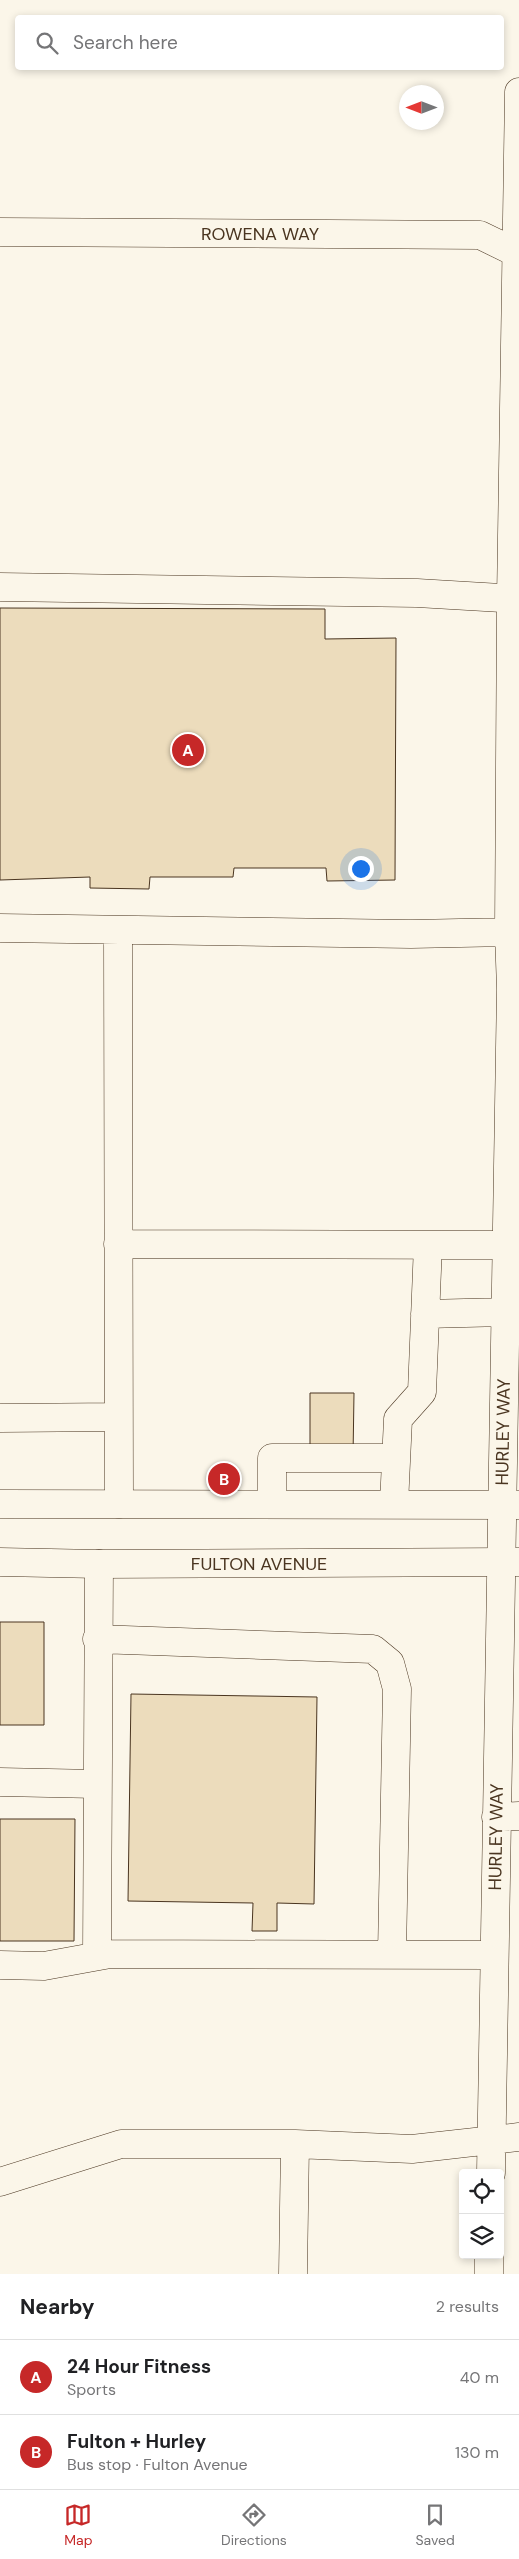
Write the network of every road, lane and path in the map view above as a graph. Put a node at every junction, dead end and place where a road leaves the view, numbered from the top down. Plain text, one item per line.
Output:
1 (519, 92) edge
2 (0, 232) edge
3 (518, 253) edge
4 (0, 587) edge
5 (515, 599) edge
6 (0, 928) edge
7 (118, 930) junction
8 (509, 932) junction
9 (515, 989) edge
10 (514, 1096) edge
11 (118, 1244) junction
12 (428, 1245) junction
13 (506, 1246) junction
14 (506, 1312) junction
15 (425, 1314) junction
16 (511, 1375) edge
17 (118, 1417) junction
18 (0, 1418) edge
19 (396, 1458) junction
20 (0, 1504) edge
21 (119, 1504) junction
22 (272, 1504) junction
23 (394, 1504) junction
24 (510, 1505) edge
25 (0, 1562) edge
26 (510, 1562) edge
27 (99, 1564) junction
28 (97, 1640) junction
29 (0, 1782) edge
30 (97, 1784) junction
31 (508, 1817) edge
32 (392, 1954) junction
33 (494, 1955) junction
34 (97, 1956) junction
35 (0, 1965) edge
36 (519, 2137) edge
37 (491, 2140) junction
38 (295, 2144) junction
39 (490, 2169) edge
40 (0, 2182) edge
41 (489, 2259) edge
42 (293, 2274) edge
43 (489, 2274) edge

1 - 3 street, HURLEY WAY
2 - 3 street, ROWENA WAY
3 - 5 street, HURLEY WAY
4 - 5 street
5 - 8 street, HURLEY WAY
6 - 7 street
7 - 8 street
7 - 11 street
8 - 9 street, HURLEY WAY
9 - 10 street, HURLEY WAY
10 - 13 street, HURLEY WAY
11 - 12 street
11 - 17 street
12 - 13 street
12 - 15 street
13 - 14 street, HURLEY WAY
14 - 15 street
14 - 16 street, HURLEY WAY
15 - 19 street
16 - 24 street, HURLEY WAY
17 - 18 street
17 - 21 street
19 - 22 street
19 - 23 street
20 - 21 street
21 - 22 street
22 - 23 street
23 - 24 street
24 - 26 street, HURLEY WAY
25 - 27 street, FULTON AVENUE
26 - 27 street, FULTON AVENUE
26 - 31 street, HURLEY WAY
27 - 28 street
28 - 30 street
28 - 32 street
29 - 30 street
30 - 34 street
31 - 33 street, HURLEY WAY
32 - 33 street
32 - 34 street
33 - 37 street, HURLEY WAY
34 - 35 street
36 - 37 street
37 - 38 street
37 - 39 street, HURLEY WAY
38 - 40 street
38 - 42 street
41 - 43 street

